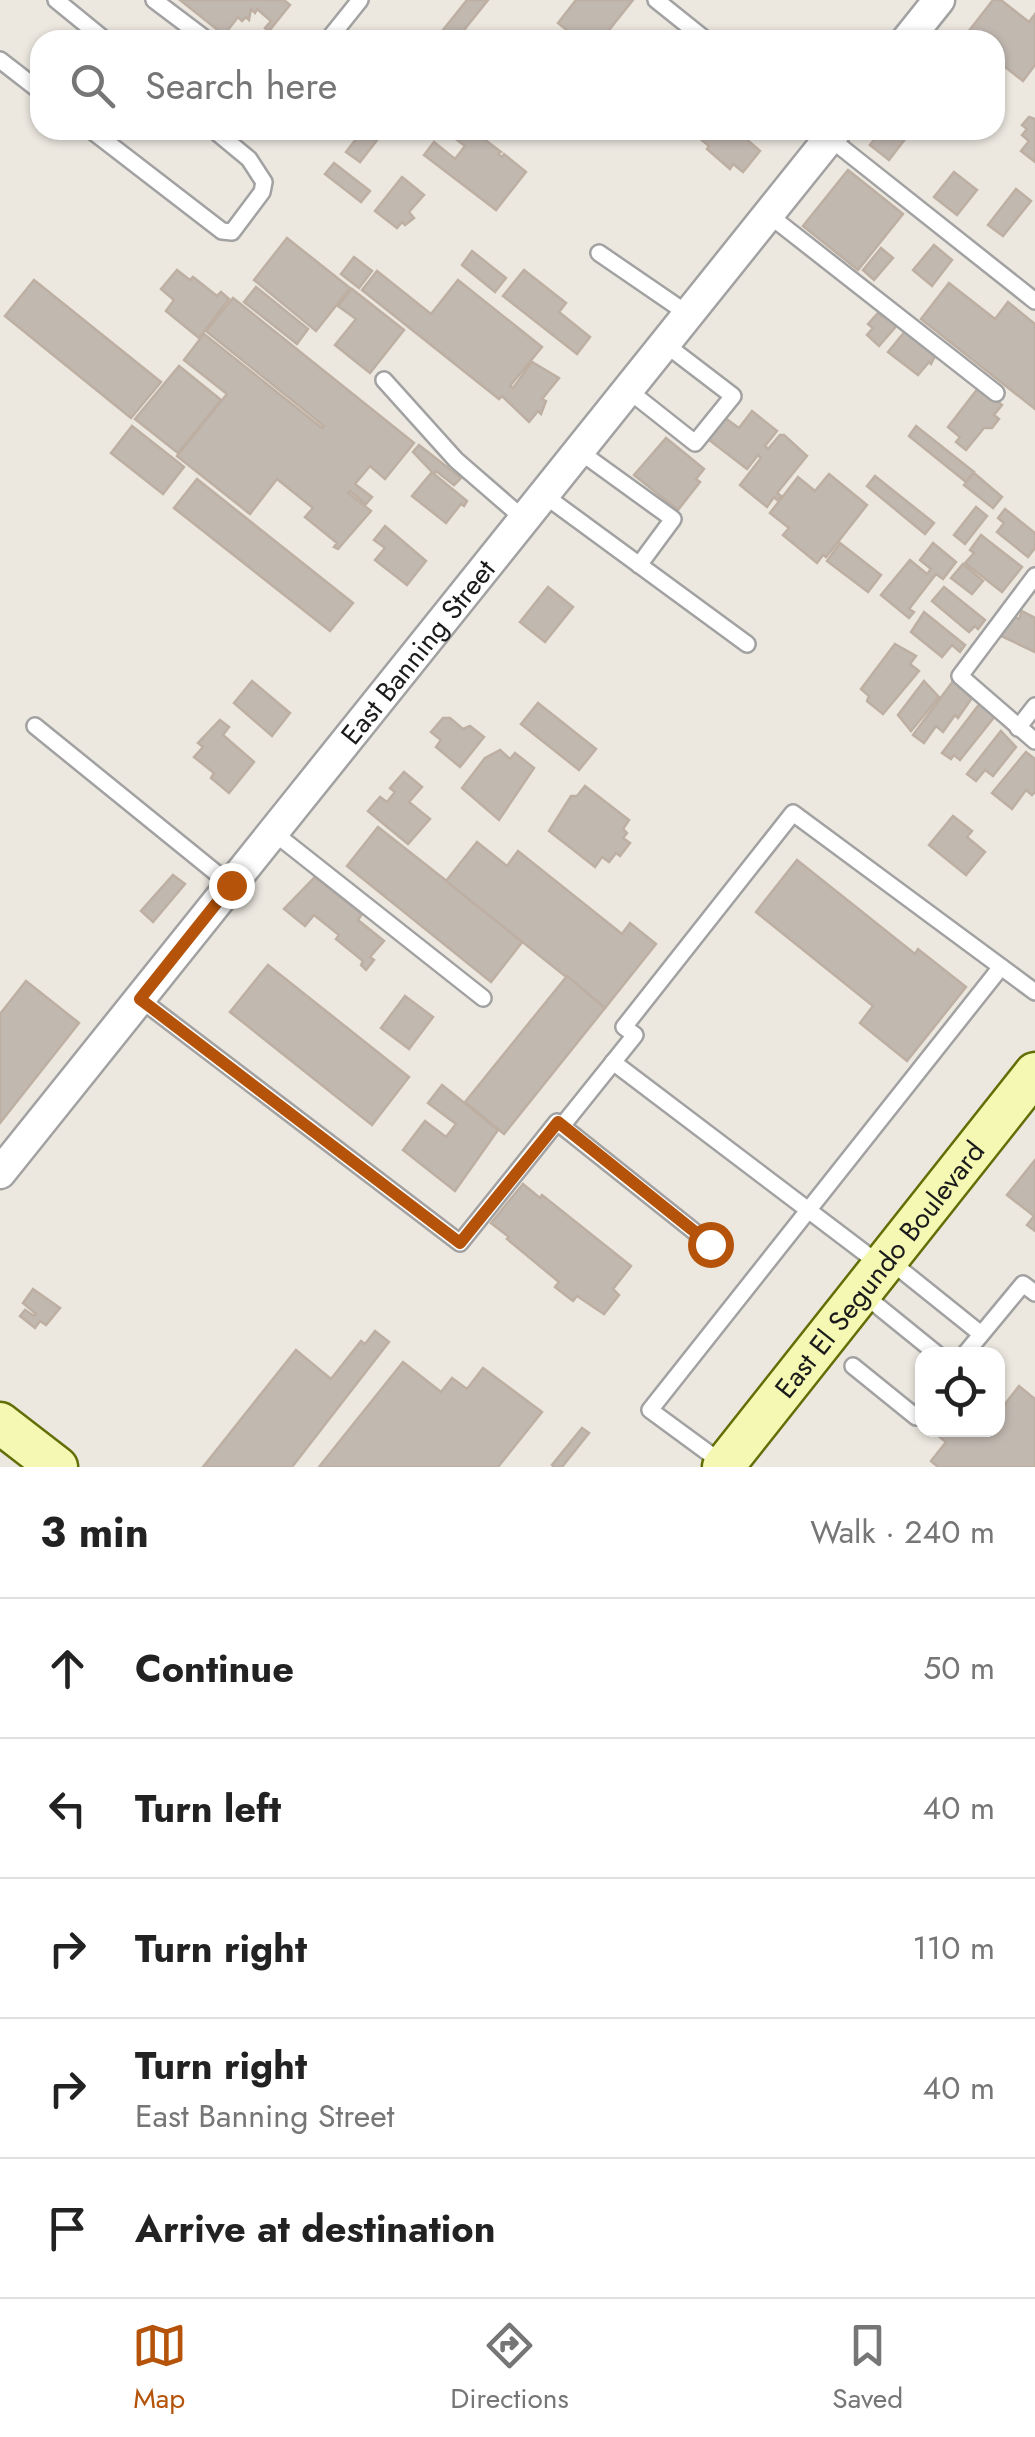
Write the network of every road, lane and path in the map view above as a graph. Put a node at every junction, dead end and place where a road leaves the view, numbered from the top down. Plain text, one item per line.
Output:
1 (56, 0) edge
2 (154, 0) edge
3 (360, 0) edge
4 (656, 0) edge
5 (939, 0) edge
6 (92, 30) edge
7 (194, 30) edge
8 (336, 30) edge
9 (694, 30) edge
10 (915, 30) edge
11 (0, 60) edge
12 (30, 83) edge
13 (104, 140) edge
14 (226, 140) edge
15 (823, 140) edge
16 (837, 140) edge
17 (769, 214) junction
18 (599, 252) dead end
19 (1035, 302) edge
20 (688, 314) junction
21 (665, 344) junction
22 (384, 380) dead end
23 (628, 390) junction
24 (996, 393) dead end
25 (579, 450) junction
26 (544, 495) junction
27 (524, 519) junction
28 (639, 565) junction
29 (1035, 576) edge
30 (747, 644) dead end
31 (1035, 706) edge
32 (34, 726) dead end
33 (1018, 728) junction
34 (1035, 741) edge
35 (273, 832) junction
36 (231, 885) junction
37 (1001, 967) junction
38 (1035, 992) edge
39 (483, 998) dead end
40 (140, 999) junction
41 (614, 1062) junction
42 (1035, 1073) edge
43 (562, 1126) junction
44 (0, 1173) edge
45 (807, 1212) junction
46 (710, 1244) dead end
47 (877, 1272) junction
48 (1035, 1293) edge
49 (980, 1334) junction
50 (932, 1347) edge
51 (970, 1347) edge
52 (853, 1366) dead end
53 (915, 1416) edge
54 (0, 1423) edge
55 (724, 1466) edge
56 (57, 1467) edge

1 - 6 lane
2 - 7 lane
3 - 8 lane
4 - 9 lane
5 - 10 street
11 - 12 lane
13 - 14 lane
15 - 17 street, East Banning Street
16 - 19 lane
17 - 20 street, East Banning Street
17 - 24 lane
18 - 20 lane
20 - 21 street, East Banning Street
21 - 23 street, East Banning Street
21 - 23 lane
22 - 27 lane
23 - 25 street, East Banning Street
25 - 26 street, East Banning Street
25 - 28 lane
26 - 27 street, East Banning Street
26 - 28 lane
27 - 35 street, East Banning Street
28 - 30 lane
29 - 33 lane
31 - 33 lane
32 - 36 lane
33 - 34 lane
35 - 36 street, East Banning Street
35 - 39 lane
36 - 40 street, East Banning Street
37 - 38 lane
37 - 41 lane
37 - 45 lane
40 - 43 lane
40 - 44 street, East Banning Street
41 - 43 lane
41 - 45 lane
42 - 47 street, East El Segundo Boulevard
43 - 46 lane
45 - 47 lane
45 - 55 lane
47 - 49 lane
47 - 50 lane
47 - 55 street, East El Segundo Boulevard
48 - 49 lane
49 - 51 lane
52 - 53 lane
54 - 56 street

